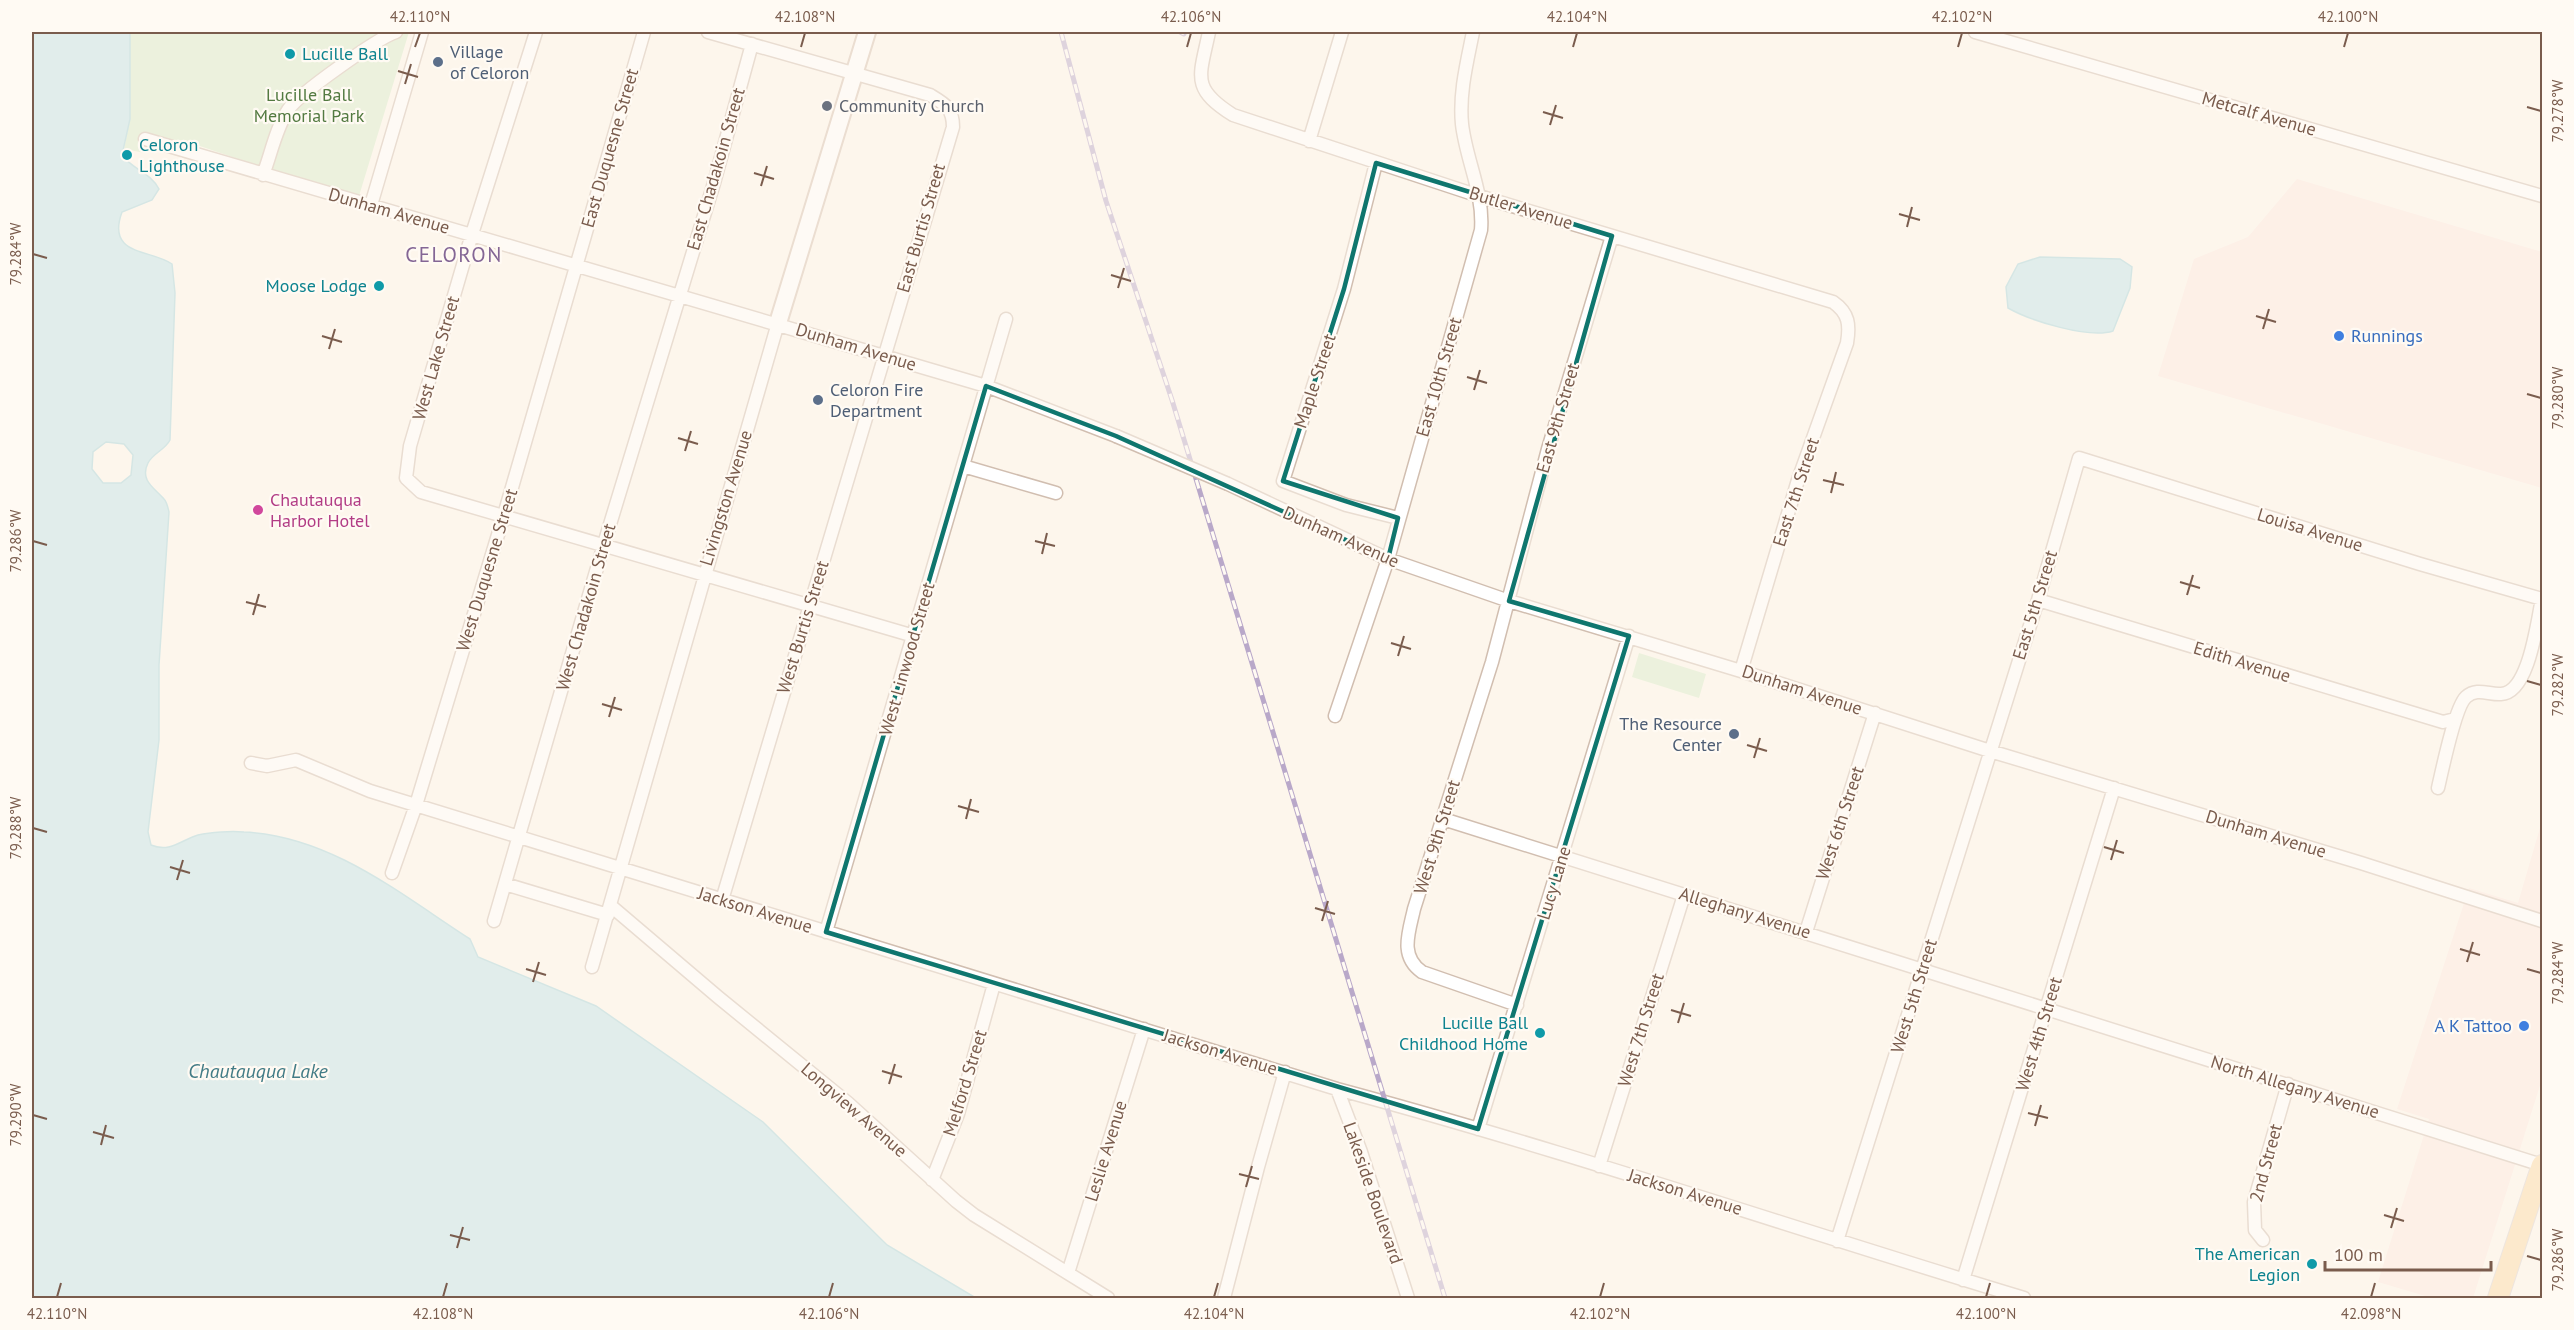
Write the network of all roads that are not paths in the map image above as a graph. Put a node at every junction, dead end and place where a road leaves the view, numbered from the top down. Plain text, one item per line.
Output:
1 (396, 32) edge
2 (422, 32) edge
3 (536, 32) edge
4 (644, 32) edge
5 (708, 32) edge
6 (867, 32) edge
7 (1209, 32) edge
8 (1342, 32) edge
9 (1473, 32) edge
10 (1976, 32) edge
11 (752, 44) junction
12 (854, 74) junction
13 (145, 139) dead end
14 (1309, 141) junction
15 (1376, 163) junction
16 (263, 174) junction
17 (1479, 196) junction
18 (2542, 196) edge
19 (371, 206) junction
20 (472, 234) junction
21 (1612, 236) junction
22 (576, 264) junction
23 (679, 294) junction
24 (1845, 314) joint
25 (1006, 318) dead end
26 (778, 323) junction
27 (885, 355) junction
28 (986, 386) junction
29 (2079, 458) joint
30 (963, 466) junction
31 (1056, 493) dead end
32 (504, 515) junction
33 (1398, 518) junction
34 (604, 544) junction
35 (1388, 558) junction
36 (704, 573) junction
37 (2542, 599) edge
38 (2038, 600) junction
39 (1509, 601) junction
40 (810, 605) junction
41 (914, 636) junction
42 (1629, 636) junction
43 (1741, 671) junction
44 (1875, 713) junction
45 (1335, 716) dead end
46 (2451, 721) junction
47 (1990, 752) junction
48 (250, 763) dead end
49 (2114, 788) junction
50 (2438, 788) dead end
51 (416, 805) junction
52 (1443, 819) junction
53 (519, 837) junction
54 (1563, 856) junction
55 (619, 868) junction
56 (392, 873) dead end
57 (505, 884) junction
58 (1684, 895) junction
59 (722, 900) junction
60 (609, 910) junction
61 (494, 921) dead end
62 (2542, 921) edge
63 (826, 932) junction
64 (1806, 932) junction
65 (592, 967) dead end
66 (1922, 969) junction
67 (994, 984) junction
68 (1517, 1005) junction
69 (2048, 1009) junction
70 (1144, 1029) junction
71 (1285, 1072) junction
72 (2288, 1084) junction
73 (1337, 1089) junction
74 (1478, 1129) junction
75 (1599, 1166) junction
76 (2542, 1172) edge
77 (932, 1180) junction
78 (2263, 1240) dead end
79 (1837, 1241) junction
80 (1068, 1273) junction
81 (1963, 1280) junction
82 (1108, 1299) edge
83 (1224, 1299) edge
84 (1408, 1299) edge
85 (2024, 1299) edge
86 (2498, 1299) edge

1 - 16 street
2 - 19 street
3 - 20 street, West Lake Street
4 - 22 street, East Duquesne Street
5 - 11 street
6 - 12 street, Livingston Avenue
7 - 14 street, Butler Avenue
8 - 14 street
9 - 17 street, East 10th Street
10 - 18 street, Metcalf Avenue
11 - 12 street
11 - 23 street, East Chadakoin Street
12 - 26 street, Livingston Avenue
12 - 27 street, East Burtis Street
13 - 16 street, Dunham Avenue
14 - 15 street, Butler Avenue
15 - 17 street, Butler Avenue
15 - 33 street, Maple Street
16 - 19 street, Dunham Avenue
17 - 21 street, Butler Avenue
17 - 33 street, East 10th Street
19 - 20 street, Dunham Avenue
20 - 22 street, Dunham Avenue
20 - 32 street, West Lake Street
21 - 24 street, Butler Avenue
21 - 39 street, East 9th Street
22 - 23 street, Dunham Avenue
22 - 32 street, West Duquesne Street
23 - 26 street, Dunham Avenue
23 - 34 street, West Chadakoin Street
24 - 43 street, East 7th Street
25 - 28 street, West Linwood Street
26 - 27 street, Dunham Avenue
26 - 36 street, Livingston Avenue
27 - 28 street, Dunham Avenue
27 - 40 street, West Burtis Street
28 - 30 street, West Linwood Street
28 - 35 street, Dunham Avenue, bridge
29 - 37 street, Louisa Avenue
29 - 38 street, East 5th Street
30 - 31 street
30 - 41 street, West Linwood Street
32 - 34 street
32 - 51 street, West Duquesne Street
33 - 35 street, East 10th Street
34 - 36 street
34 - 53 street, West Chadakoin Street
35 - 39 street, Dunham Avenue
35 - 45 street, East 10th Street
36 - 40 street
36 - 55 street, Livingston Avenue
37 - 46 street
38 - 46 street, Edith Avenue
38 - 47 street, East 5th Street
39 - 42 street, Dunham Avenue
39 - 52 street, West 9th Street
40 - 41 street
40 - 59 street, West Burtis Street
41 - 63 street, West Linwood Street
42 - 43 street, Dunham Avenue
42 - 54 street, Lucy Lane
43 - 44 street, Dunham Avenue
44 - 47 street, Dunham Avenue
44 - 64 street, West 6th Street
46 - 50 street
47 - 49 street, Dunham Avenue
47 - 66 street, West 5th Street
48 - 51 street, Jackson Avenue
49 - 62 street, Dunham Avenue
49 - 69 street, West 4th Street
51 - 53 street, Jackson Avenue
51 - 56 street, West Duquesne Street
52 - 54 street, Alleghany Avenue
52 - 68 street, West 9th Street
53 - 55 street, Jackson Avenue
53 - 57 street, West Chadakoin Street
54 - 58 street, Alleghany Avenue
54 - 68 street, Lucy Lane
55 - 59 street, Jackson Avenue
55 - 60 street, Livingston Avenue
57 - 60 street
57 - 61 street, West Chadakoin Street
58 - 64 street, Alleghany Avenue
58 - 75 street, West 7th Street
59 - 63 street, Jackson Avenue
60 - 65 street, Livingston Avenue
60 - 77 street, Longview Avenue
63 - 67 street, Jackson Avenue
64 - 66 street, Alleghany Avenue
66 - 69 street, Alleghany Avenue
66 - 79 street, West 5th Street
67 - 70 street, Jackson Avenue
67 - 77 street, Melford Street
68 - 74 street, Lucy Lane
69 - 72 street, North Allegany Avenue
69 - 81 street, West 4th Street
70 - 71 street, Jackson Avenue
70 - 80 street, Leslie Avenue
71 - 73 street, Jackson Avenue
71 - 83 street
72 - 76 street, North Allegany Avenue
72 - 78 street, 2nd Street
73 - 74 street, Jackson Avenue
73 - 84 street, Lakeside Boulevard
74 - 75 street, Jackson Avenue
75 - 79 street, Jackson Avenue
76 - 86 main road
77 - 80 street, Longview Avenue
79 - 81 street, Jackson Avenue
80 - 82 street, Longview Avenue
81 - 85 street, Jackson Avenue

